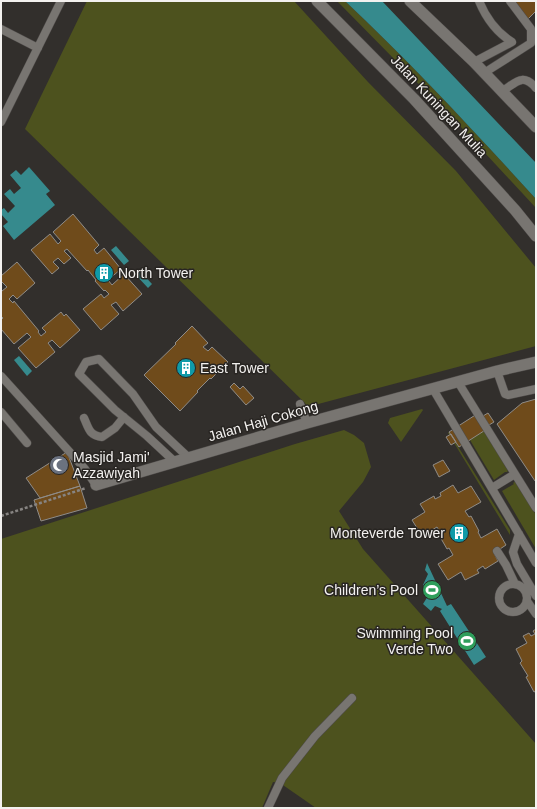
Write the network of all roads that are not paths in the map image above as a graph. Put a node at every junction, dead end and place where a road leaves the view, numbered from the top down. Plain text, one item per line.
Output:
1 (61, 1) edge
2 (317, 1) edge
3 (410, 1) edge
4 (479, 1) edge
5 (510, 1) edge
6 (1, 29) edge
7 (512, 42) junction
8 (38, 48) junction
9 (524, 48) junction
10 (474, 62) junction
11 (484, 73) junction
12 (536, 88) edge
13 (501, 92) junction
14 (1, 122) edge
15 (536, 127) edge
16 (536, 236) edge
17 (536, 362) edge
18 (497, 371) junction
19 (1, 376) edge
20 (458, 382) junction
21 (432, 389) junction
22 (536, 389) edge
23 (300, 404) dead end
24 (1, 412) edge
25 (124, 417) junction
26 (84, 418) dead end
27 (307, 424) junction
28 (27, 443) dead end
29 (189, 458) junction
30 (175, 462) junction
31 (515, 474) junction
32 (96, 485) joint
33 (492, 488) junction
34 (533, 496) edge
35 (536, 508) edge
36 (519, 534) junction
37 (497, 551) dead end
38 (536, 563) edge
39 (525, 578) junction
40 (515, 584) junction
41 (525, 590) junction
42 (536, 596) edge
43 (527, 602) junction
44 (536, 614) edge
45 (352, 698) dead end
46 (268, 808) edge

1 - 8 lane
2 - 16 street, Jalan Kuningan Mulia
3 - 10 street
4 - 7 lane
5 - 9 lane
6 - 8 lane
7 - 9 lane
7 - 10 lane
8 - 14 lane
9 - 11 lane
10 - 11 street
11 - 13 street
12 - 13 lane
13 - 15 street
17 - 18 street, Jalan Haji Cokong
18 - 20 street, Jalan Haji Cokong
18 - 22 lane
19 - 32 lane
20 - 21 street, Jalan Haji Cokong
20 - 31 lane
21 - 27 street, Jalan Haji Cokong
21 - 33 lane
23 - 27 lane
24 - 28 lane
25 - 26 lane
25 - 29 lane
25 - 30 lane
27 - 29 street, Jalan Haji Cokong
29 - 30 street, Jalan Haji Cokong
30 - 32 street, Jalan Haji Cokong
31 - 33 lane
31 - 34 lane
33 - 36 lane
34 - 35 lane
36 - 38 lane
36 - 39 lane
37 - 40 lane
39 - 41 lane
39 - 42 lane
40 - 41 lane
40 - 43 lane
41 - 42 lane
41 - 43 lane
43 - 44 lane
45 - 46 lane

